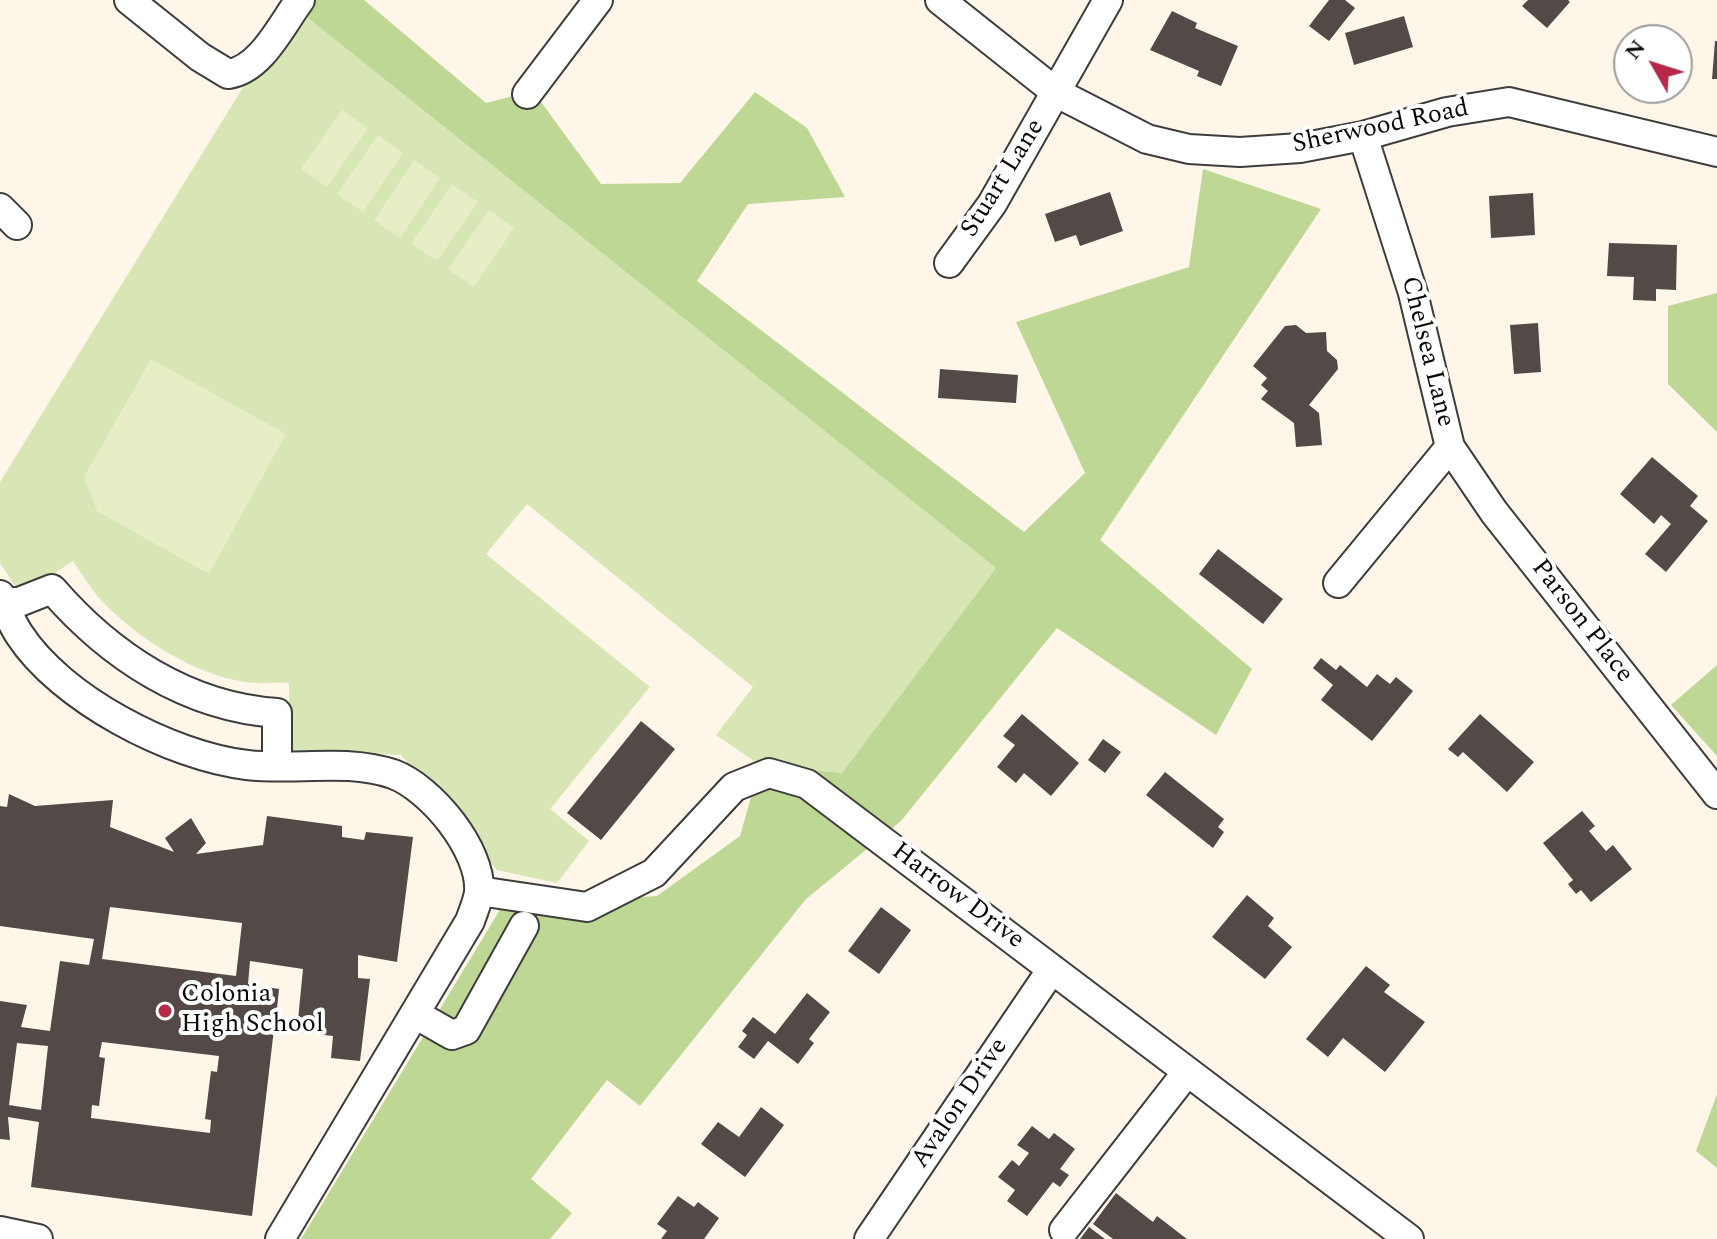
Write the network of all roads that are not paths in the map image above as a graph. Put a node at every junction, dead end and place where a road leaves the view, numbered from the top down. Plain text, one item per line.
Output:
1 (129, 0) edge
2 (300, 0) edge
3 (598, 0) edge
4 (940, 0) edge
5 (1108, 0) edge
6 (1057, 93) junction
7 (527, 94) dead end
8 (1363, 136) junction
9 (1717, 152) edge
10 (949, 263) dead end
11 (1450, 447) junction
12 (1338, 583) dead end
13 (1, 602) edge
14 (277, 766) junction
15 (1717, 794) edge
16 (479, 891) junction
17 (524, 926) dead end
18 (1052, 969) junction
19 (415, 1014) junction
20 (1187, 1072) junction
21 (1064, 1230) dead end
22 (0, 1231) edge
23 (38, 1239) edge
24 (280, 1239) edge
25 (869, 1239) edge
26 (1409, 1239) edge

1 - 2 street
3 - 7 street
4 - 6 street, Sherwood Road
5 - 6 street, Stuart Lane
6 - 8 street, Sherwood Road
6 - 10 street, Stuart Lane
8 - 9 street, Sherwood Road
8 - 11 street, Chelsea Lane
11 - 12 street, Chelsea Lane
11 - 15 street, Parson Place
13 - 14 street
13 - 14 street
14 - 16 street
16 - 18 street, Harrow Drive
16 - 19 street
17 - 19 street
18 - 20 street, Harrow Drive
18 - 25 street, Avalon Drive
19 - 24 street
20 - 21 street
20 - 26 street, Harrow Drive
22 - 23 street

